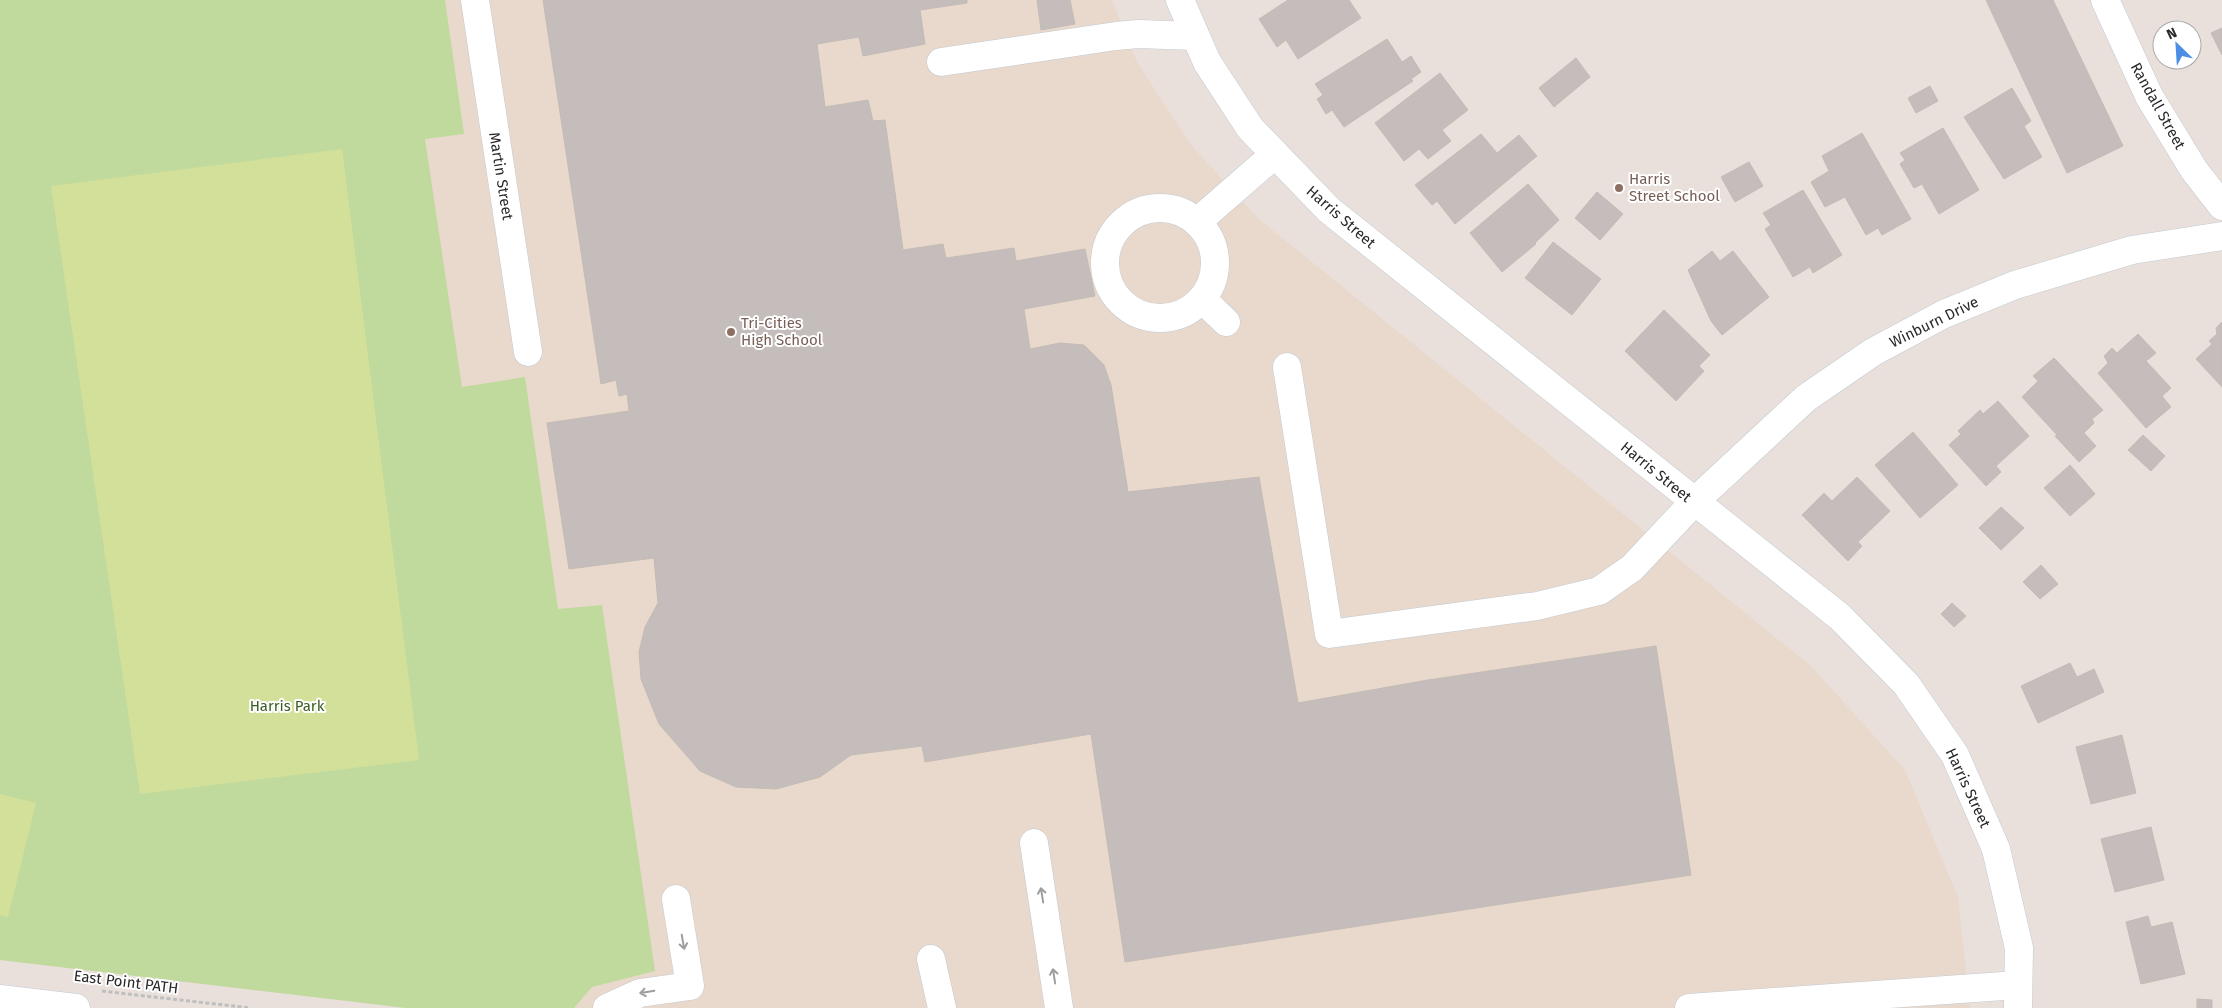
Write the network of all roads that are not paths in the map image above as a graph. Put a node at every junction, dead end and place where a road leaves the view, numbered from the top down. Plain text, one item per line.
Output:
1 (475, 0) edge
2 (1180, 0) edge
3 (2105, 0) edge
4 (1195, 36) junction
5 (941, 62) dead end
6 (1275, 154) junction
7 (2222, 206) edge
8 (1197, 222) junction
9 (2222, 236) edge
10 (1202, 299) junction
11 (1226, 322) dead end
12 (528, 352) dead end
13 (1286, 367) dead end
14 (1694, 502) junction
15 (1034, 843) dead end
16 (676, 899) dead end
17 (931, 958) dead end
18 (2018, 996) edge
19 (0, 999) edge
20 (76, 1008) edge
21 (607, 1008) edge
22 (942, 1008) edge
23 (1060, 1008) edge
24 (1689, 1008) edge

1 - 12 street, Martin Street
2 - 4 street, Harris Street
3 - 7 street, Randall Street
4 - 5 street
4 - 6 street, Harris Street
6 - 8 street
6 - 14 street, Harris Street
8 - 10 street
8 - 10 street
9 - 14 street, Winburn Drive
10 - 11 street
13 - 14 street, Winburn Drive
14 - 18 street, Harris Street
23 -> 15 street
16 -> 21 street
17 - 22 street
18 - 24 street
19 - 20 street

